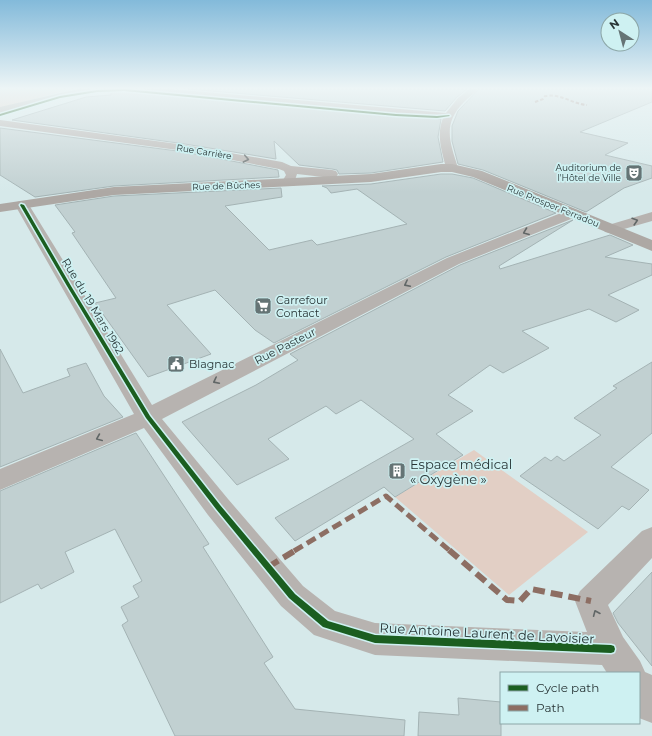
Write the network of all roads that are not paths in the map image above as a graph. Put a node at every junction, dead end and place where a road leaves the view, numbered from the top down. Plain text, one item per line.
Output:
1 (2, 123) edge
2 (447, 123) edge
3 (452, 168) junction
4 (289, 169) junction
5 (332, 174) dead end
6 (290, 183) junction
7 (22, 205) junction
8 (0, 208) edge
9 (571, 214) junction
10 (652, 216) edge
11 (614, 228) junction
12 (652, 246) edge
13 (148, 417) junction
14 (0, 480) edge
15 (652, 539) edge
16 (620, 661) edge
17 (640, 688) edge
18 (652, 705) edge

1 -> 4 street, Rue Carrière
2 - 3 street
3 - 6 main road, Rue de Bûches
3 - 9 main road, Rue Prosper Ferradou
4 - 5 street, Rue Carrière
4 - 6 street
6 - 7 main road, Rue de Bûches
7 - 8 main road, Rue de Bûches
7 - 13 street, Rue du 19 Mars 1962
9 - 11 main road, Rue Prosper Ferradou
9 -> 13 street, Rue Pasteur
11 -> 10 street
11 - 12 main road, Rue Prosper Ferradou
13 -> 14 street, Rue Pasteur
13 - 16 street, Rue Antoine Laurent de Lavoisier
16 -> 15 street
17 - 18 street

